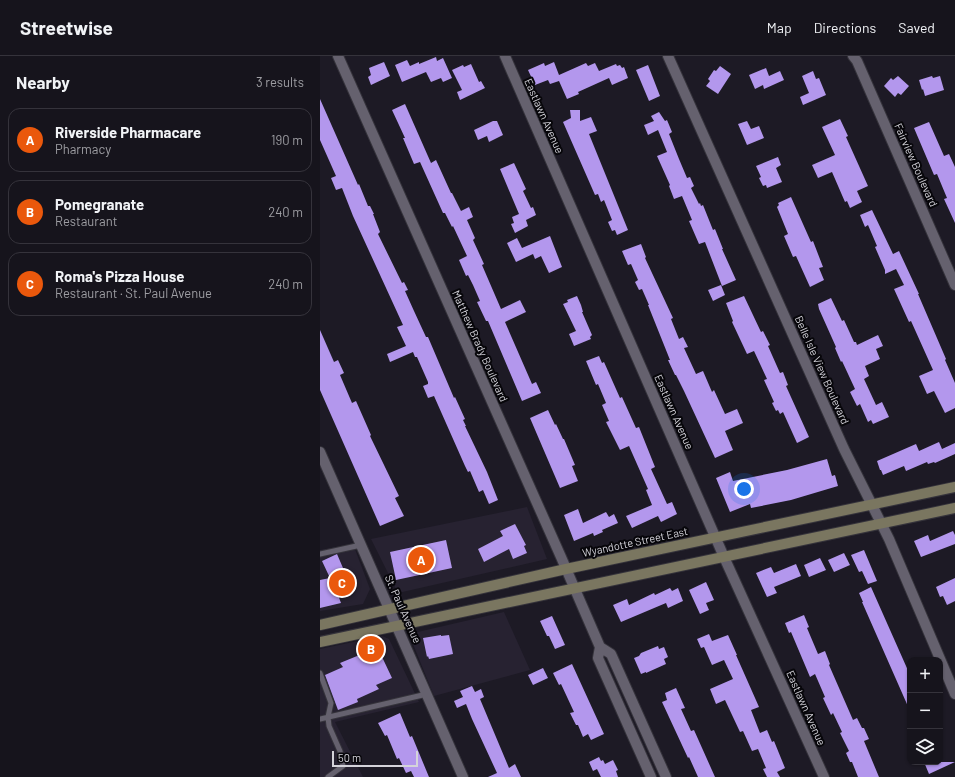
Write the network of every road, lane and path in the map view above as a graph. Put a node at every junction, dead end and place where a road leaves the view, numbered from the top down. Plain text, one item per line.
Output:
1 (338, 56) edge
2 (505, 56) edge
3 (668, 56) edge
4 (853, 56) edge
5 (955, 285) edge
6 (320, 452) edge
7 (955, 487) edge
8 (872, 506) junction
9 (955, 508) edge
10 (882, 524) junction
11 (716, 537) junction
12 (361, 545) junction
13 (320, 554) edge
14 (724, 557) junction
15 (566, 569) junction
16 (574, 588) junction
17 (389, 609) junction
18 (320, 625) edge
19 (397, 625) junction
20 (320, 642) edge
21 (600, 647) junction
22 (320, 673) edge
23 (427, 694) junction
24 (955, 694) edge
25 (328, 717) junction
26 (320, 719) edge
27 (328, 777) edge
28 (463, 777) edge
29 (651, 777) edge
30 (666, 777) edge
31 (824, 777) edge

1 - 15 street, Matthew Brady Boulevard
2 - 11 street, Eastlawn Avenue
3 - 8 street, Belle Isle View Boulevard
4 - 5 street, Fairview Boulevard
6 - 12 street, St. Paul Avenue
7 - 8 main road, Wyandotte Street East
8 - 10 street, Belle Isle View Boulevard
8 - 11 main road, Wyandotte Street East
9 - 10 main road
10 - 14 main road
10 - 24 street, Belle Isle View Boulevard
11 - 14 street, Eastlawn Avenue
11 - 15 main road, Wyandotte Street East
12 - 13 lane
12 - 17 street, St. Paul Avenue
14 - 16 main road
14 - 31 street, Eastlawn Avenue
15 - 16 street, Matthew Brady Boulevard
15 - 17 main road, Wyandotte Street East
16 - 19 main road
16 - 21 street, Matthew Brady Boulevard
17 - 18 main road, Wyandotte Street East
17 - 19 street, St. Paul Avenue
19 - 20 main road
19 - 23 street, St. Paul Avenue
21 - 29 street, Matthew Brady Boulevard
21 - 30 street, Matthew Brady Boulevard
22 - 25 lane
23 - 25 lane
23 - 28 street, St. Paul Avenue
25 - 26 lane
25 - 27 lane

